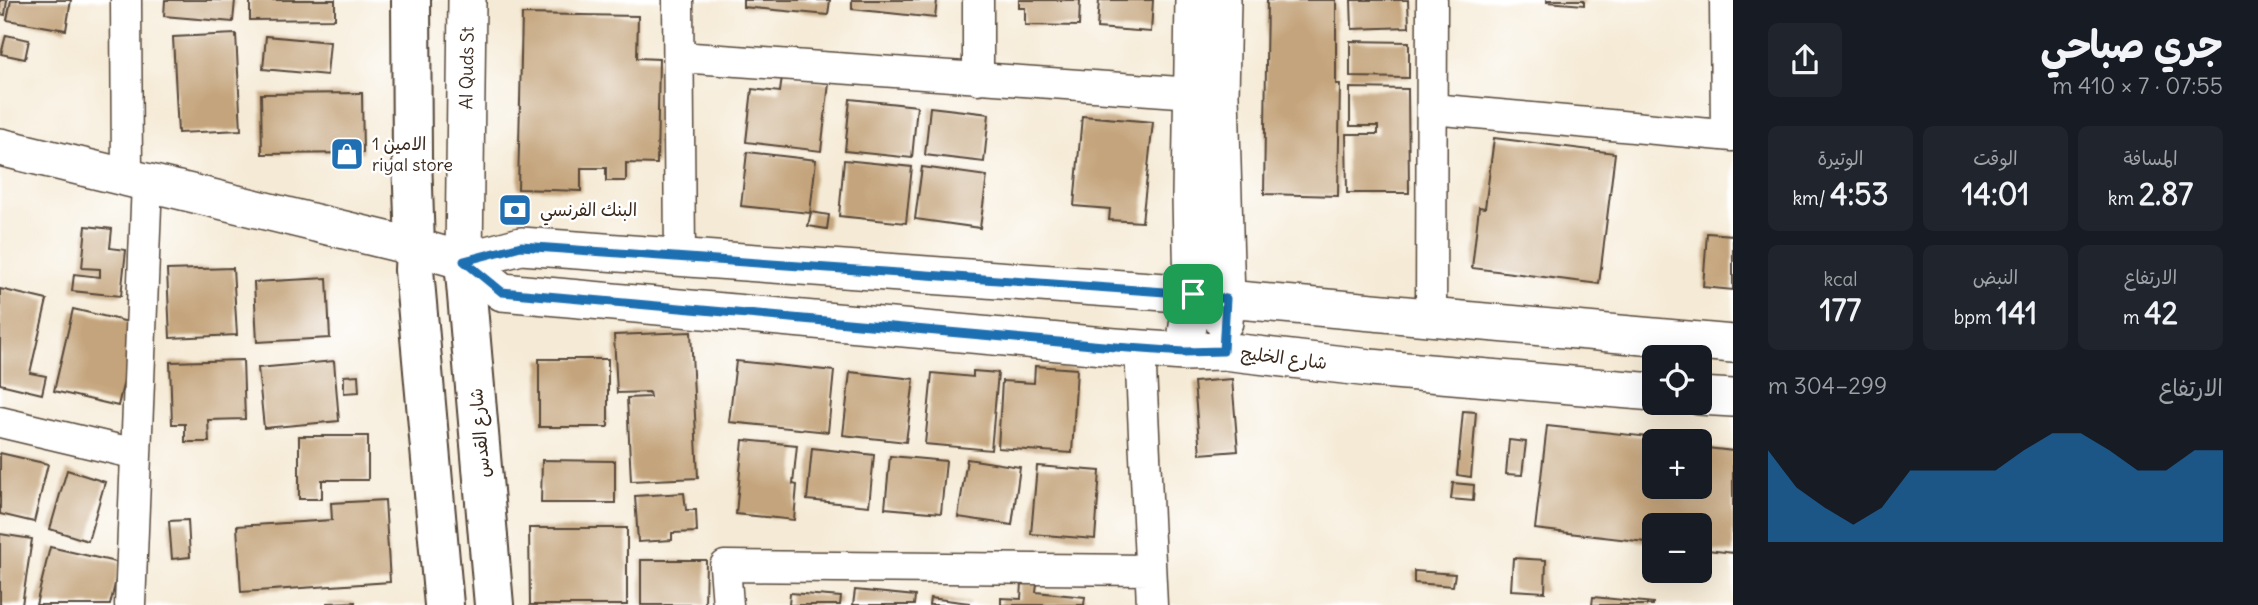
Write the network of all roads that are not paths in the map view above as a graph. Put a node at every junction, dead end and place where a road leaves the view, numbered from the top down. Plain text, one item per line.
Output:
1 (126, 0) edge
2 (411, 0) edge
3 (467, 0) edge
4 (678, 0) edge
5 (978, 0) edge
6 (1194, 0) edge
7 (1222, 0) edge
8 (1432, 0) edge
9 (1725, 0) edge
10 (679, 57) junction
11 (978, 79) junction
12 (1193, 93) junction
13 (1432, 109) junction
14 (1730, 136) edge
15 (0, 147) edge
16 (137, 180) junction
17 (415, 247) junction
18 (681, 257) junction
19 (464, 261) junction
20 (1210, 297) junction
21 (1431, 317) junction
22 (1733, 344) edge
23 (1140, 348) junction
24 (1223, 351) junction
25 (1184, 352) junction
26 (1642, 391) edge
27 (1712, 397) edge
28 (1733, 398) edge
29 (0, 422) edge
30 (136, 454) junction
31 (1150, 570) junction
32 (130, 605) edge
33 (444, 605) edge
34 (494, 605) edge
35 (728, 605) edge
36 (1152, 605) edge

1 - 16 street
2 - 17 main road
3 - 19 street, Al Quds St
4 - 10 street
5 - 11 street
6 - 12 street
7 - 20 street
8 - 13 street
9 - 14 street
10 - 11 street
10 - 18 street
11 - 12 street
12 - 20 street
13 - 14 street
13 - 21 street
15 - 16 street
16 - 17 street
16 - 30 street
17 - 19 street
17 - 33 main road
18 - 19 street
18 - 20 street
19 - 23 street, شارع الخليج
19 - 34 main road, شارع القدس
20 - 21 street
20 - 24 street
20 - 25 street
21 - 22 street
23 - 25 street, شارع الخليج
23 - 31 street
24 - 25 street, شارع الخليج
24 - 26 street, شارع الخليج
27 - 28 street
29 - 30 street
30 - 32 street
31 - 35 street
31 - 36 street

